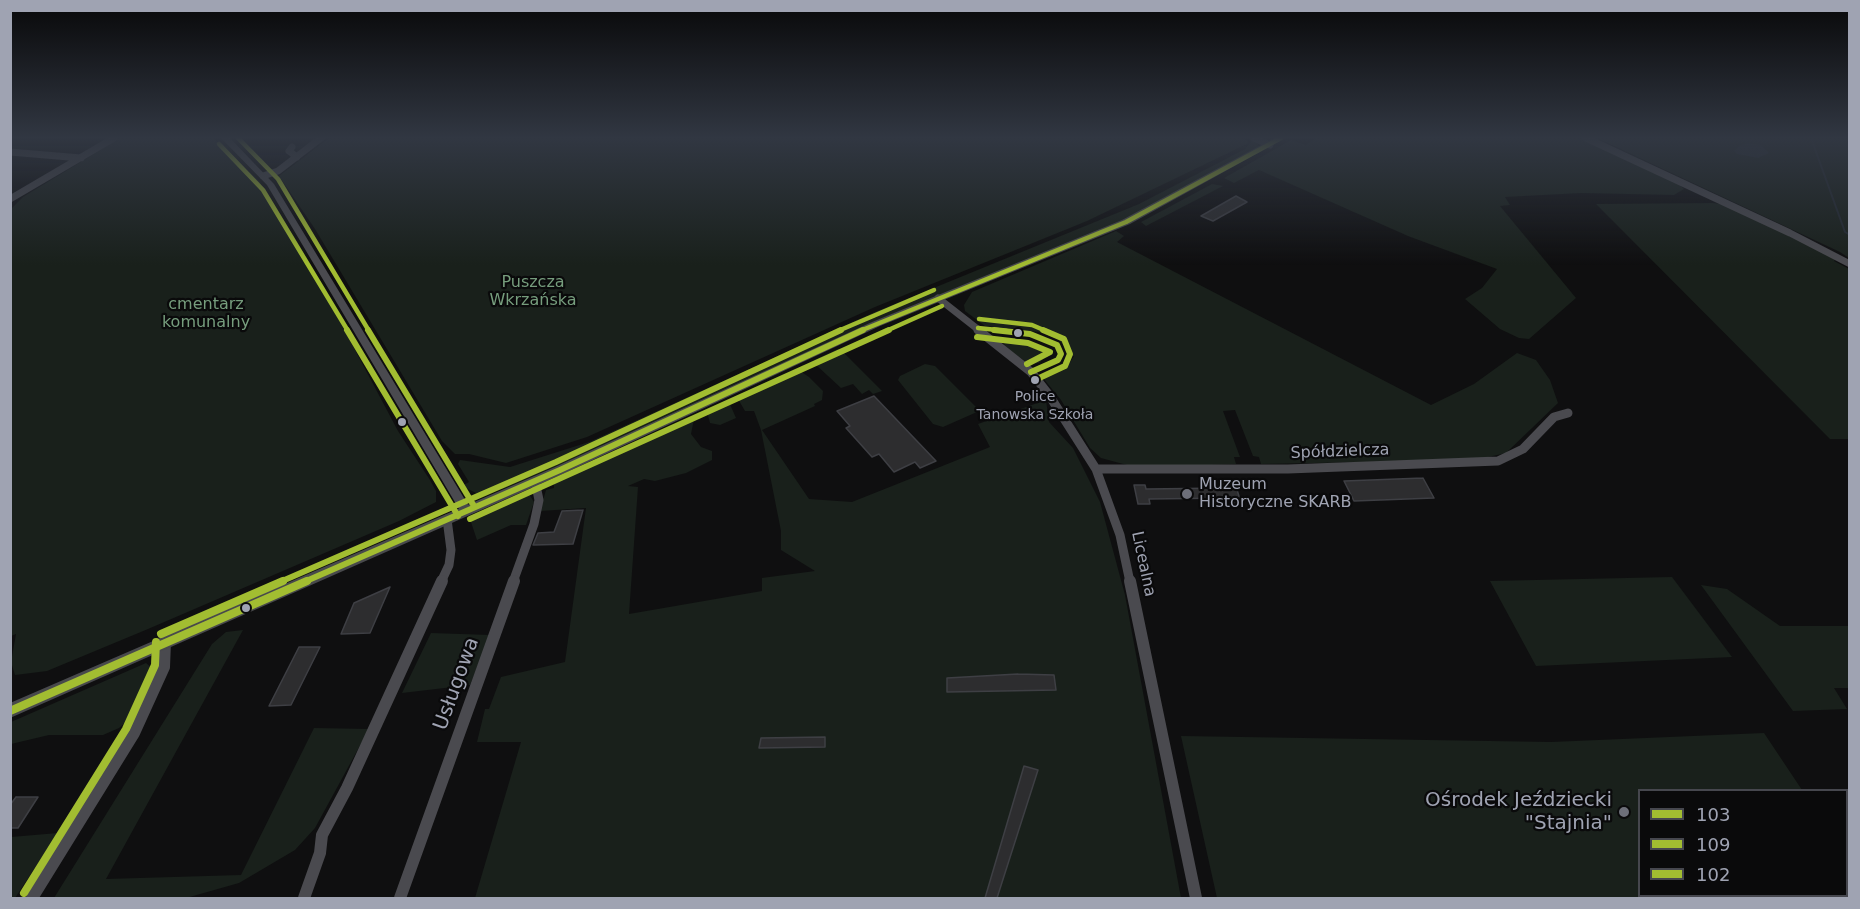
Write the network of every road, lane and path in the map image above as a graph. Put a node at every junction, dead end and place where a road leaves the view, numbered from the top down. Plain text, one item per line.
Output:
1 (42, 180) edge
2 (266, 180) edge
3 (1204, 180) edge
4 (1678, 180) edge
5 (10, 199) edge
6 (1850, 264) edge
7 (938, 298) junction
8 (1568, 413) dead end
9 (1096, 469) junction
10 (535, 481) junction
11 (466, 511) junction
12 (447, 519) junction
13 (165, 642) junction
14 (10, 711) edge
15 (32, 898) edge
16 (304, 898) edge
17 (400, 898) edge
18 (1196, 898) edge

1 - 5 street
2 - 11 street
3 - 7 main road
4 - 6 street
7 - 9 street, Licealna
7 - 10 main road
8 - 9 street, Spółdzielcza
9 - 18 street, Licealna
10 - 11 main road
10 - 17 street, Usługowa
11 - 12 main road
12 - 13 main road
12 - 16 street
13 - 14 main road
13 - 15 street

